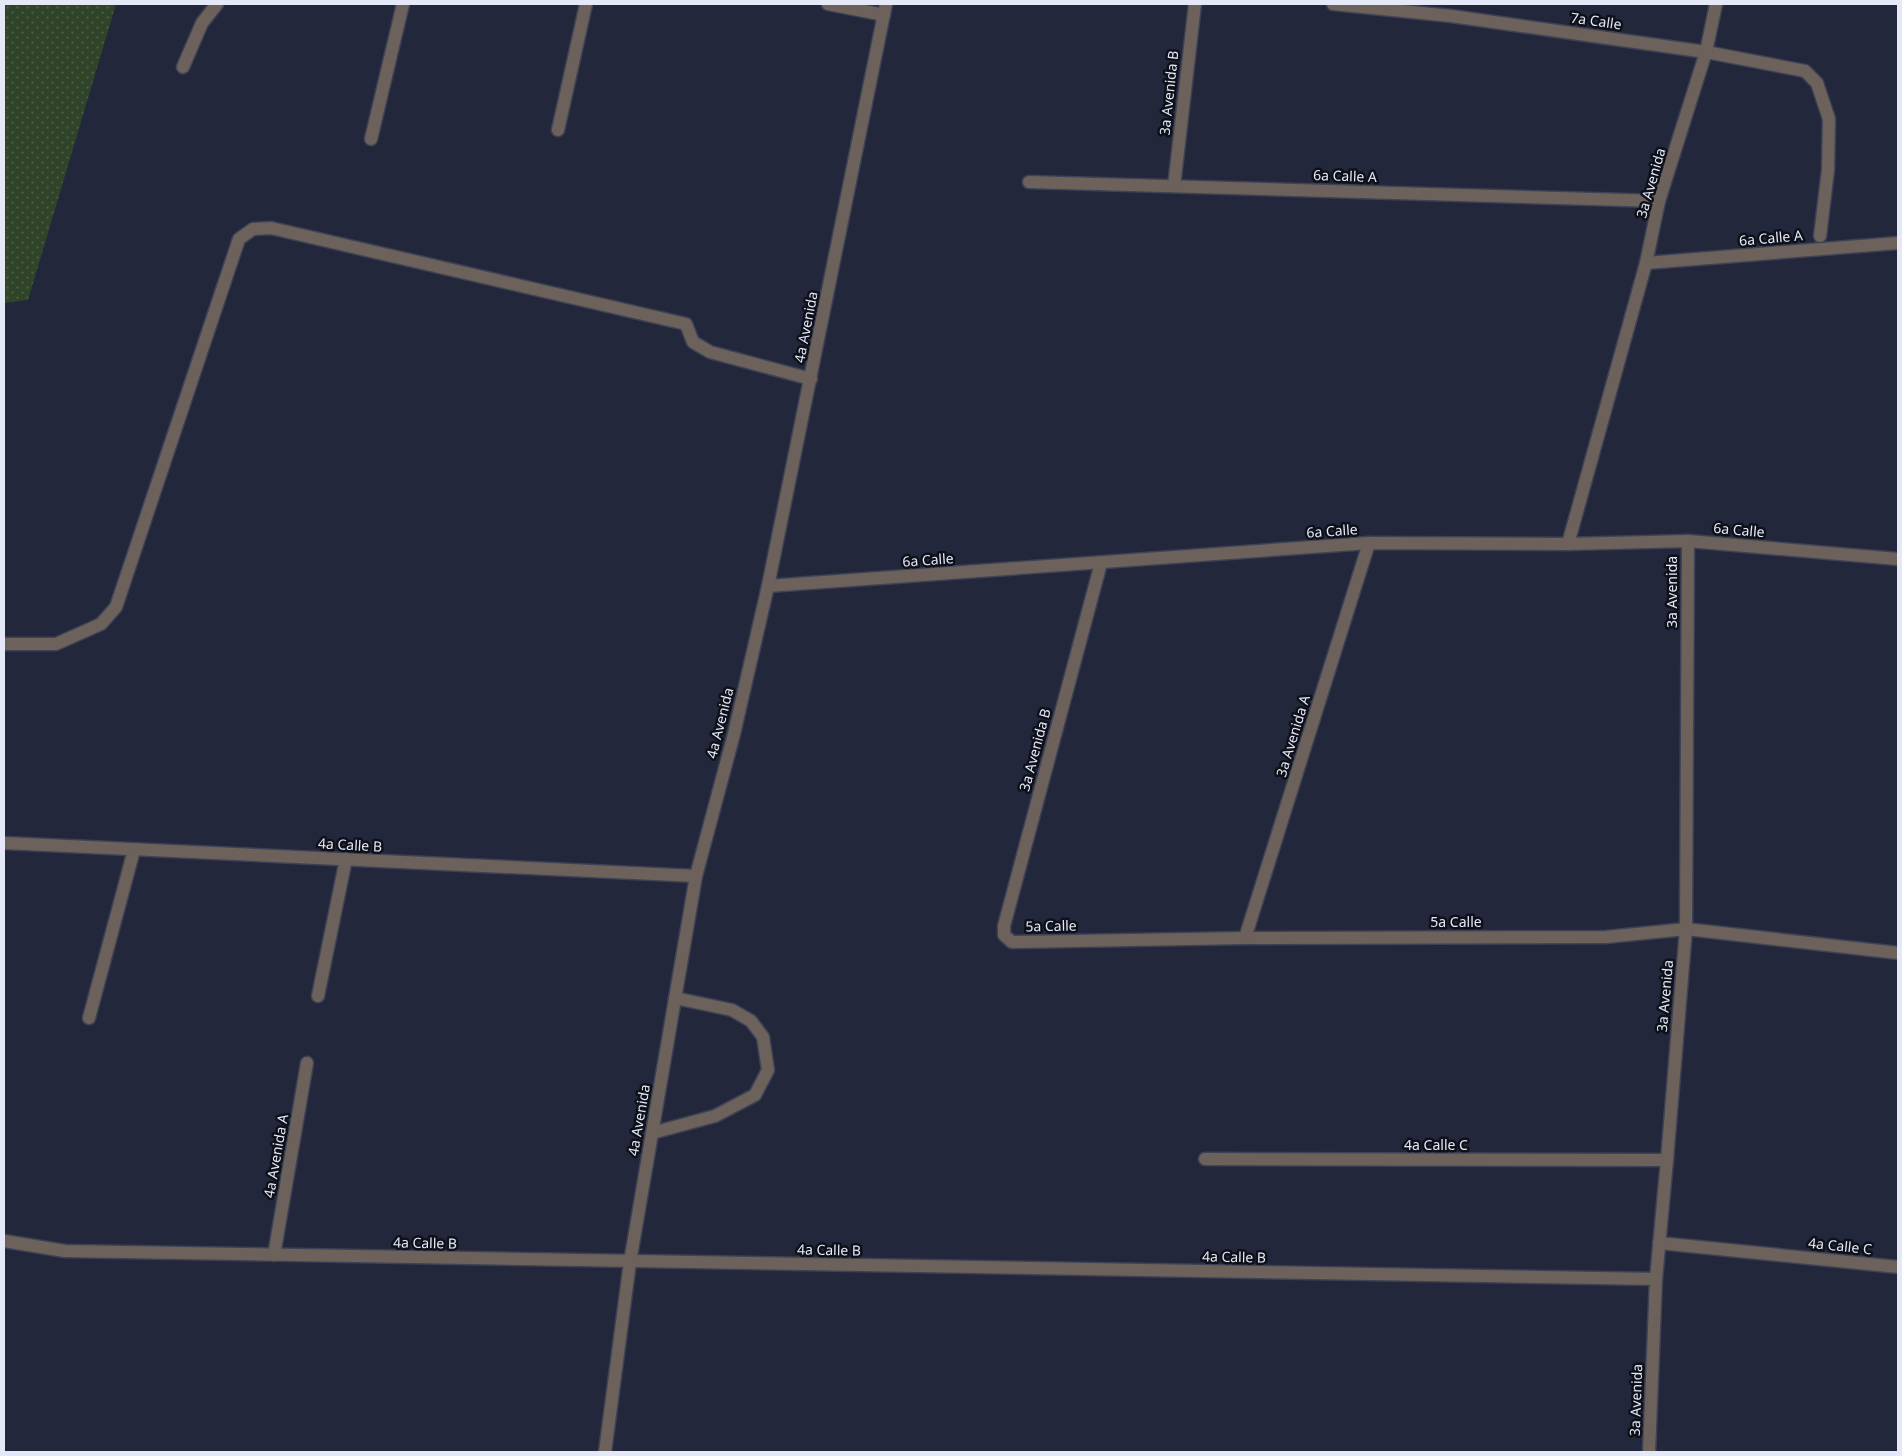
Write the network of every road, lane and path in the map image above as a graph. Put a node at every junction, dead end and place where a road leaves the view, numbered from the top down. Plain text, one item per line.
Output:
1 (217, 4) edge
2 (403, 4) edge
3 (586, 4) edge
4 (828, 4) edge
5 (1195, 4) edge
6 (1334, 4) edge
7 (1716, 4) edge
8 (885, 9) edge
9 (1452, 10) edge
10 (1706, 52) junction
11 (183, 67) dead end
12 (558, 130) dead end
13 (371, 139) dead end
14 (1030, 182) dead end
15 (1174, 186) junction
16 (1659, 201) junction
17 (1820, 236) dead end
18 (1898, 243) edge
19 (1646, 263) junction
20 (810, 379) junction
21 (1688, 541) junction
22 (1369, 543) junction
23 (1568, 544) junction
24 (1898, 559) edge
25 (1101, 563) junction
26 (768, 586) junction
27 (4, 644) edge
28 (4, 843) edge
29 (134, 850) junction
30 (346, 859) junction
31 (696, 876) junction
32 (1686, 929) junction
33 (1245, 938) junction
34 (1012, 942) joint
35 (1898, 953) edge
36 (318, 996) dead end
37 (675, 998) junction
38 (89, 1018) dead end
39 (307, 1063) dead end
40 (652, 1133) junction
41 (1205, 1159) dead end
42 (1667, 1160) junction
43 (4, 1241) edge
44 (1659, 1243) junction
45 (274, 1254) junction
46 (630, 1262) junction
47 (1898, 1267) edge
48 (1656, 1278) junction
49 (604, 1452) edge
50 (1649, 1452) edge

1 - 11 street
2 - 13 street
3 - 12 street
4 - 8 street
5 - 15 street, 3a Avenida B
6 - 9 street, 7a Calle
7 - 10 street, 3a Avenida
8 - 20 street, 4a Avenida
9 - 10 street, 7a Calle
10 - 16 street, 3a Avenida
10 - 17 street, 7a Calle
14 - 15 street, 6a Calle A
15 - 16 street, 6a Calle A
16 - 19 street, 3a Avenida
18 - 19 street, 6a Calle A
19 - 23 street, 3a Avenida
20 - 26 street, 4a Avenida
20 - 27 street
21 - 23 street, 6a Calle
21 - 24 street, 6a Calle
21 - 32 street, 3a Avenida
22 - 23 street, 6a Calle
22 - 25 street, 6a Calle
22 - 33 street, 3a Avenida A
25 - 26 street, 6a Calle
25 - 34 street, 3a Avenida B
26 - 31 street, 4a Avenida
28 - 29 street, 4a Calle B
29 - 30 street, 4a Calle B
29 - 38 street
30 - 31 street, 4a Calle B
30 - 36 street
31 - 37 street, 4a Avenida
32 - 33 street, 5a Calle
32 - 35 street, 5a Calle
32 - 42 street, 3a Avenida
33 - 34 street, 5a Calle
37 - 40 street, 4a Avenida
37 - 40 street
39 - 45 street, 4a Avenida A
40 - 46 street, 4a Avenida
41 - 42 street, 4a Calle C
42 - 44 street, 3a Avenida
43 - 45 street, 4a Calle B
44 - 47 street, 4a Calle C
44 - 48 street, 3a Avenida
45 - 46 street, 4a Calle B
46 - 48 street, 4a Calle B
46 - 49 street, 4a Avenida
48 - 50 street, 3a Avenida

